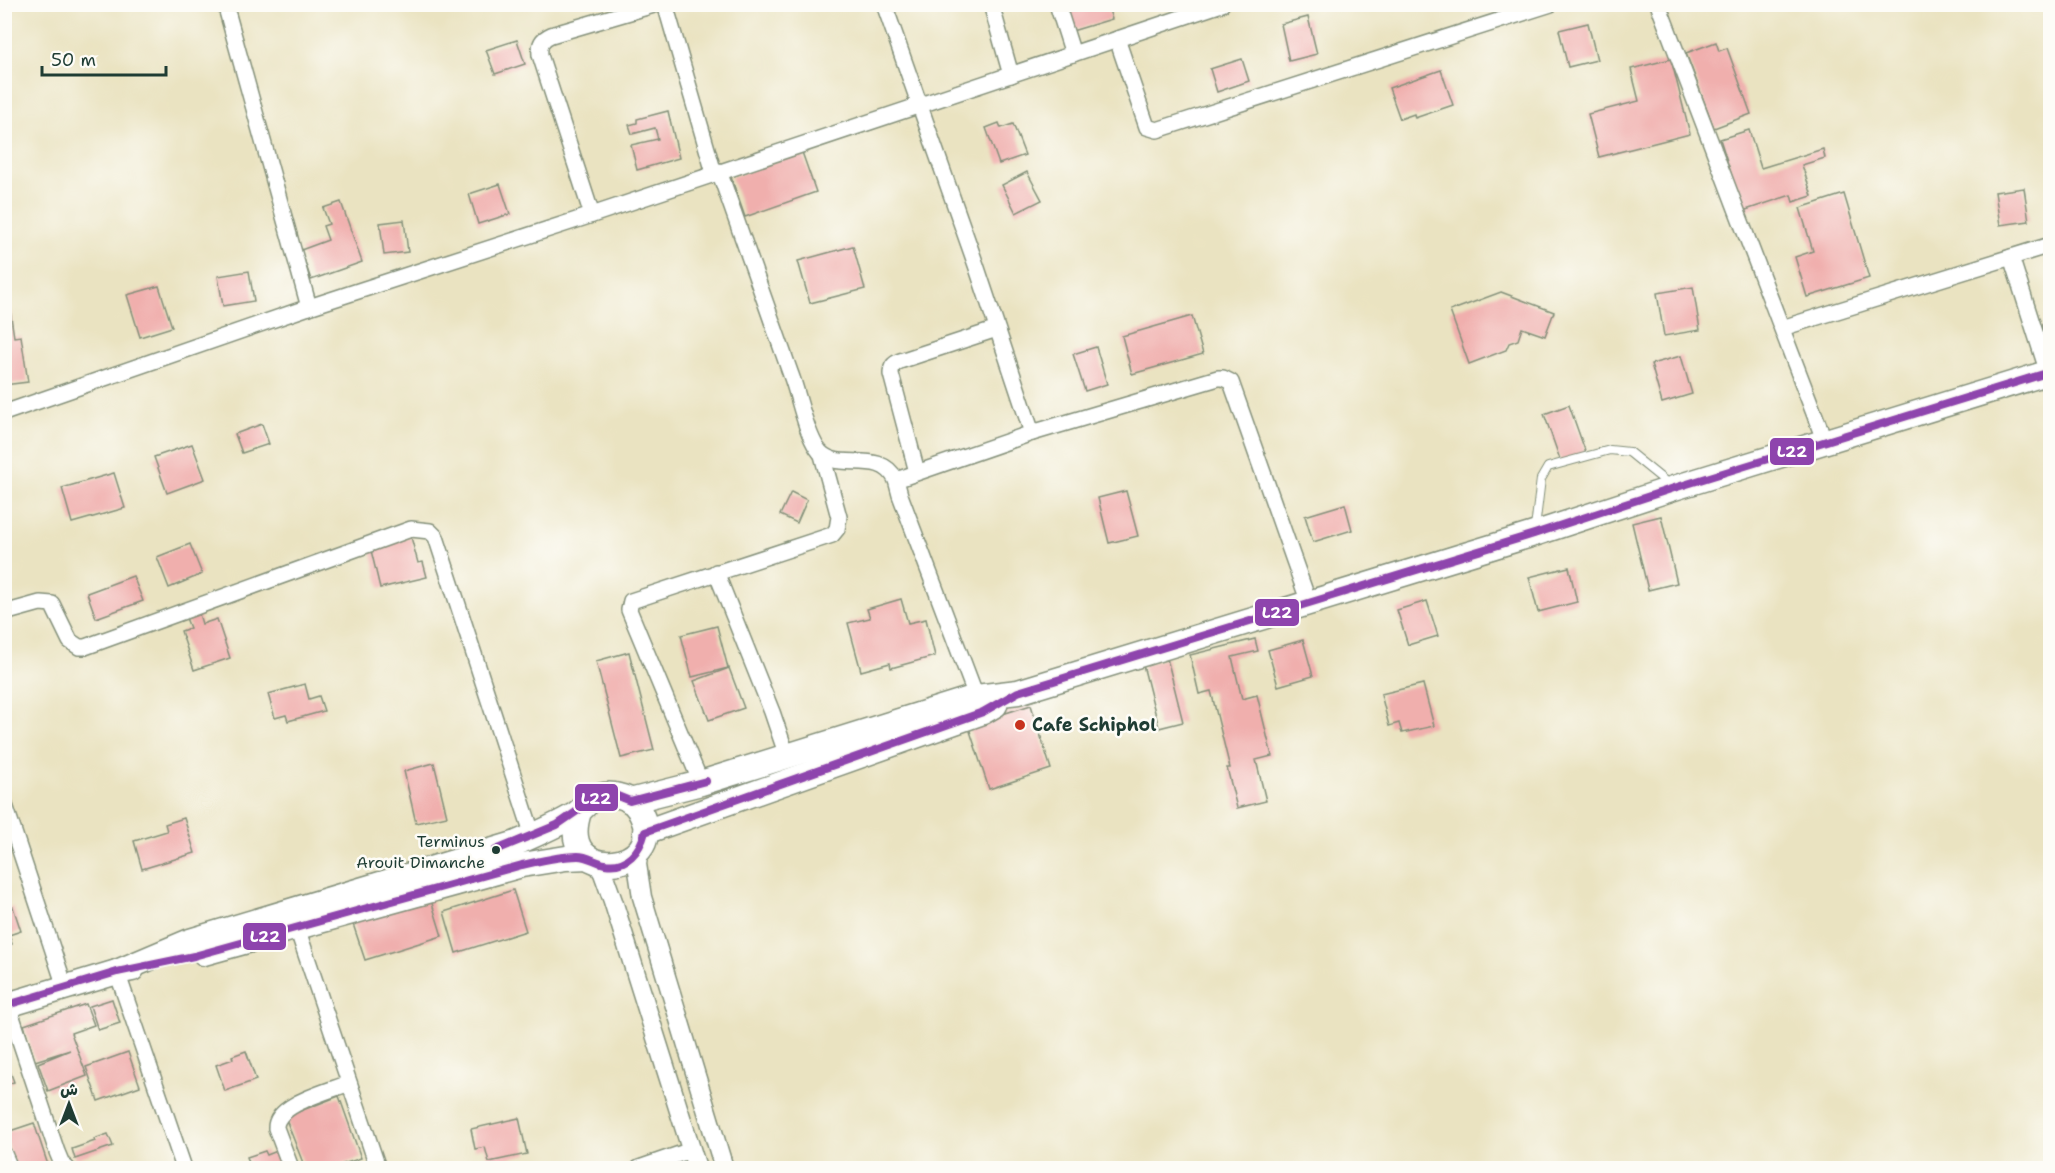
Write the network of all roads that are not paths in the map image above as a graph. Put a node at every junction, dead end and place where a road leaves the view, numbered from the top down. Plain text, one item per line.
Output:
1 (225, 4) edge
2 (657, 4) edge
3 (665, 4) edge
4 (884, 4) edge
5 (991, 4) edge
6 (1057, 4) edge
7 (1222, 4) edge
8 (1551, 4) edge
9 (1658, 4) edge
10 (1181, 11) edge
11 (1117, 39) junction
12 (1073, 54) junction
13 (1011, 75) junction
14 (920, 105) junction
15 (717, 172) junction
16 (592, 215) junction
17 (2050, 245) edge
18 (2011, 257) junction
19 (309, 307) junction
20 (1782, 328) junction
21 (997, 329) junction
22 (2049, 373) edge
23 (4, 413) edge
24 (1032, 433) junction
25 (1825, 442) junction
26 (822, 455) junction
27 (917, 472) junction
28 (896, 480) junction
29 (1674, 489) junction
30 (1534, 534) junction
31 (716, 572) junction
32 (1310, 603) junction
33 (4, 613) edge
34 (979, 705) junction
35 (787, 756) junction
36 (701, 783) junction
37 (630, 801) junction
38 (4, 802) edge
39 (579, 812) junction
40 (533, 836) junction
41 (642, 840) junction
42 (592, 859) junction
43 (297, 928) junction
44 (117, 972) junction
45 (65, 987) junction
46 (6, 1005) edge
47 (349, 1083) junction
48 (691, 1150) junction
49 (4, 1154) edge
50 (10, 1168) edge
51 (67, 1168) edge
52 (184, 1168) edge
53 (291, 1168) edge
54 (378, 1168) edge
55 (639, 1168) edge
56 (697, 1168) edge
57 (724, 1168) edge

1 - 19 street
2 - 16 street
3 - 15 street
4 - 14 street
5 - 13 street
6 - 12 street
7 - 10 street
8 - 11 street
9 - 20 street
10 - 11 street
11 - 12 street
12 - 13 street
13 - 14 street
14 - 15 street
14 - 21 street
15 - 16 street
15 - 26 street
16 - 19 street
17 - 18 street
18 - 20 street
18 - 22 street
19 - 23 street
20 - 25 street
21 - 24 street
21 - 27 street
22 - 25 main road
24 - 27 street
24 - 32 street
25 - 29 main road
26 - 28 street
26 - 31 street
27 - 28 street
28 - 34 street
29 - 30 main road
29 - 30 lane
30 - 32 main road
31 - 35 street
31 - 36 street
32 - 34 main road
33 - 40 street
34 - 35 main road
34 - 41 main road
35 - 36 main road
36 - 37 main road
37 - 39 main road
37 - 41 main road
38 - 45 street
39 - 40 main road
39 - 42 main road
40 - 44 main road
41 - 42 main road
41 - 57 street
42 - 43 main road
42 - 48 street
43 - 44 main road
43 - 47 street
44 - 45 main road
44 - 52 street
45 - 46 main road
46 - 51 street
47 - 53 street
47 - 54 street
48 - 55 street
48 - 56 street
49 - 50 street

